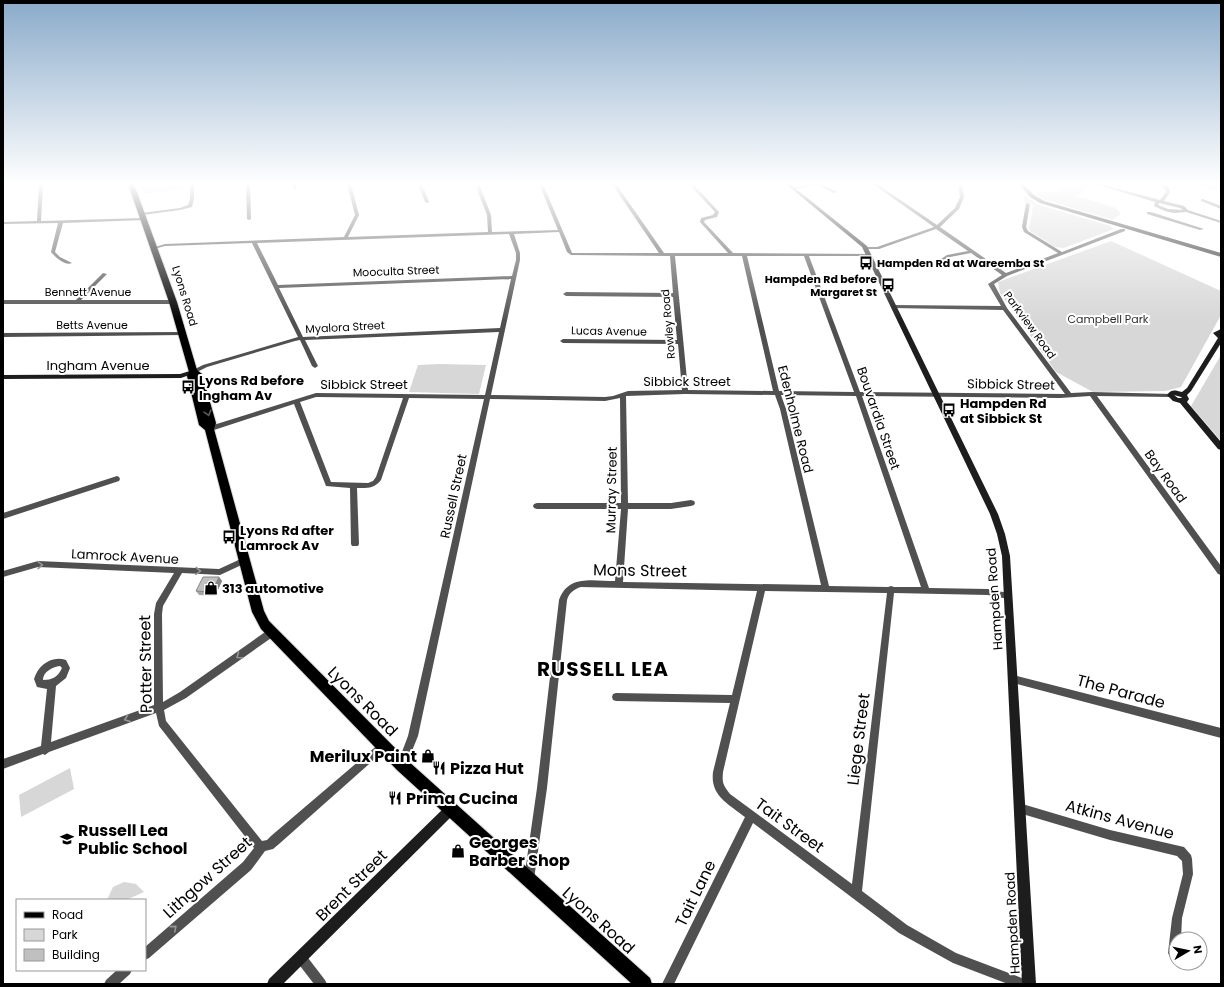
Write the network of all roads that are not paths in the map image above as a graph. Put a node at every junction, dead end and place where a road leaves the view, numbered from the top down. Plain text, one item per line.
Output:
1 (59, 230) edge
2 (148, 230) edge
3 (349, 230) edge
4 (646, 230) edge
5 (709, 230) edge
6 (846, 230) edge
7 (929, 230) edge
8 (942, 230) edge
9 (1025, 230) edge
10 (1117, 230) edge
11 (1133, 230) edge
12 (560, 231) joint
13 (511, 232) junction
14 (490, 233) joint
15 (345, 239) junction
16 (254, 242) junction
17 (154, 248) junction
18 (865, 248) junction
19 (971, 252) junction
20 (662, 254) junction
21 (672, 254) junction
22 (1062, 254) junction
23 (732, 255) junction
24 (744, 255) junction
25 (806, 255) junction
26 (869, 255) junction
27 (1221, 255) edge
28 (943, 260) dead end
29 (70, 263) dead end
30 (105, 274) dead end
31 (1005, 275) junction
32 (514, 277) junction
33 (277, 287) junction
34 (566, 294) dead end
35 (676, 295) junction
36 (3, 302) edge
37 (77, 302) junction
38 (172, 302) junction
39 (894, 307) junction
40 (1005, 308) junction
41 (502, 330) junction
42 (1221, 332) edge
43 (181, 334) junction
44 (3, 335) edge
45 (1221, 338) edge
46 (303, 339) junction
47 (562, 341) dead end
48 (680, 342) junction
49 (315, 366) dead end
50 (193, 372) junction
51 (3, 377) edge
52 (684, 392) junction
53 (778, 393) junction
54 (858, 394) junction
55 (1092, 394) junction
56 (623, 395) junction
57 (936, 395) junction
58 (1069, 395) junction
59 (1170, 395) joint
60 (407, 396) junction
61 (487, 398) junction
62 (1182, 398) junction
63 (296, 401) junction
64 (209, 429) junction
65 (1221, 447) edge
66 (118, 479) dead end
67 (353, 485) junction
68 (690, 503) dead end
69 (537, 506) dead end
70 (625, 507) junction
71 (3, 516) edge
72 (355, 544) dead end
73 (245, 560) junction
74 (180, 570) junction
75 (1221, 572) edge
76 (3, 574) edge
77 (619, 585) junction
78 (762, 587) junction
79 (826, 589) junction
80 (891, 589) junction
81 (926, 590) junction
82 (1008, 596) junction
83 (272, 633) junction
84 (1013, 679) junction
85 (52, 684) dead end
86 (616, 697) dead end
87 (735, 699) junction
88 (158, 707) junction
89 (1221, 733) edge
90 (383, 746) junction
91 (45, 750) junction
92 (3, 764) edge
93 (402, 765) junction
94 (1019, 808) junction
95 (450, 809) junction
96 (751, 816) junction
97 (262, 846) junction
98 (529, 882) junction
99 (856, 893) junction
100 (1176, 931) edge
101 (146, 953) edge
102 (301, 958) junction
103 (125, 971) edge
104 (110, 984) edge
105 (274, 984) edge
106 (321, 984) edge
107 (644, 984) edge
108 (668, 984) edge
109 (1023, 984) edge
110 (1029, 984) edge

1 - 29 street
2 - 17 main road, Lyons Road
3 - 15 street
4 - 20 street
5 - 23 street
6 - 18 main road, Hampden Road
7 - 18 street
8 - 19 street
9 - 22 street
10 - 22 street, Parkview Road
11 - 27 main road
12 - 13 street
12 - 20 street
13 - 14 street
13 - 32 street, Russell Street
14 - 15 street
15 - 16 street
16 - 17 street
16 - 33 street
17 - 38 main road, Lyons Road
18 - 26 main road, Hampden Road
19 - 28 street
19 - 31 street
20 - 21 street
21 - 23 street
21 - 35 street, Rowley Road
22 - 31 street, Parkview Road
23 - 24 street
24 - 25 street
24 - 53 street, Edenholme Road
25 - 26 street
25 - 54 street, Bouvardia Street
26 - 39 main road, Hampden Road
30 - 37 street
31 - 40 street, Parkview Road
32 - 33 street, Mooculta Street
32 - 41 street, Russell Street
33 - 46 street
34 - 35 street
35 - 48 street, Rowley Road
36 - 37 street, Bennett Avenue
37 - 38 street, Bennett Avenue
38 - 43 main road, Lyons Road
39 - 40 street
39 - 57 main road, Hampden Road
40 - 58 street, Parkview Road
41 - 46 street, Myalora Street
41 - 61 street, Russell Street
42 - 45 main road
43 - 44 street, Betts Avenue
43 - 50 main road, Lyons Road
45 - 62 main road
46 - 49 street
46 - 50 street, Myalora Street
47 - 48 street, Lucas Avenue
48 - 52 street, Rowley Road
50 - 51 main road, Ingham Avenue
50 - 64 main road, Lyons Road
52 - 53 street, Sibbick Street
52 - 56 street, Sibbick Street
53 - 54 street, Sibbick Street
53 - 79 street, Edenholme Road
54 - 57 street, Sibbick Street
54 - 81 street, Bouvardia Street
55 - 58 street, Sibbick Street
55 - 59 street, Sibbick Street
55 - 75 street, Bay Road
56 - 61 street, Sibbick Street
56 - 70 street, Murray Street
57 - 58 street, Sibbick Street
57 - 82 main road, Hampden Road
59 - 62 main road
60 - 61 street, Sibbick Street
60 - 63 street, Sibbick Street
60 - 67 street
61 - 93 street, Russell Street
62 - 65 main road
63 - 64 street, Sibbick Street
63 - 67 street
64 - 73 main road, Lyons Road
66 - 71 street
67 - 72 street
68 - 70 street
69 - 70 street
70 - 77 street, Murray Street
74 -> 73 street, Lamrock Avenue
73 - 83 main road, Lyons Road
76 -> 74 street, Lamrock Avenue
74 - 88 street, Potter Street
77 - 78 street, Mons Street
77 - 98 street, Mons Street
78 - 79 street, Mons Street
78 - 87 street, Tait Street
79 - 80 street, Mons Street
80 - 81 street, Mons Street
80 - 99 street, Liege Street
81 - 82 street, Mons Street
82 - 84 main road, Hampden Road
83 -> 88 street
83 - 90 main road, Lyons Road
84 - 89 street, The Parade
84 - 94 main road, Hampden Road
85 - 91 street
86 - 87 street
87 - 96 street, Tait Street
88 -> 91 street
88 - 97 street, Potter Street
90 - 93 main road, Lyons Road
90 - 97 street, Lithgow Street
91 - 92 street
93 - 95 main road, Lyons Road
94 - 100 street, Atkins Avenue
94 - 110 main road, Hampden Road
95 - 98 main road, Lyons Road
95 - 102 main road, Brent Street
96 - 99 street, Tait Street
96 - 108 street, Tait Lane
101 -> 97 street, Lithgow Street
98 - 107 main road, Lyons Road
99 - 109 street, Tait Street
102 - 105 main road, Brent Street
102 - 106 street
103 - 104 street

